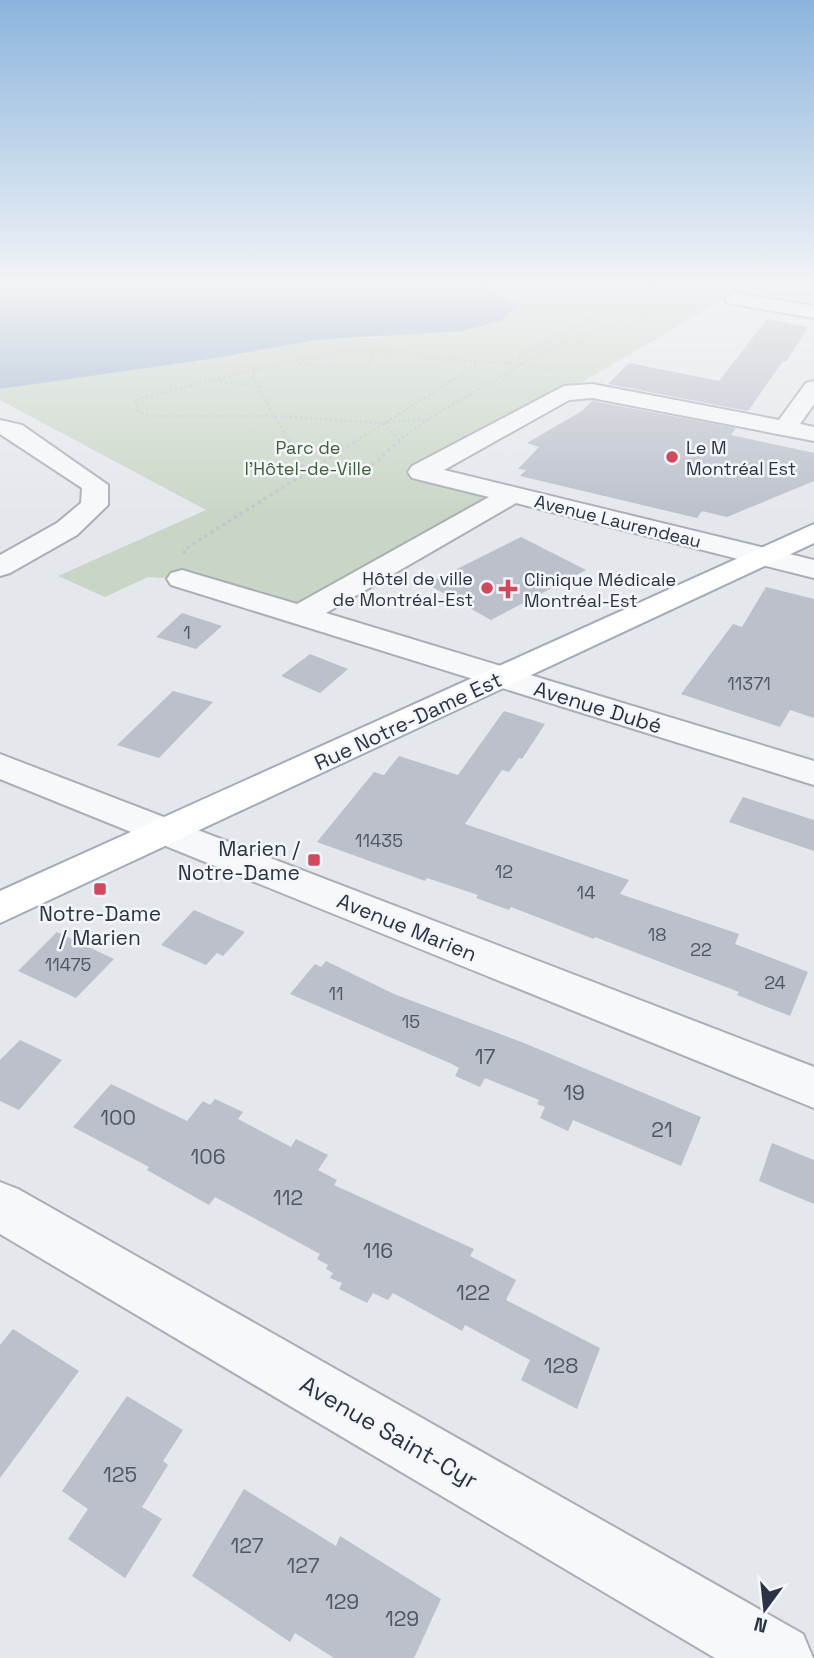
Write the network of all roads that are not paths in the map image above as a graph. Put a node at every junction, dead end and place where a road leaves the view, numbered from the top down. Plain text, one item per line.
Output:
1 (814, 388) edge
2 (0, 427) edge
3 (785, 428) junction
4 (814, 434) edge
5 (511, 495) junction
6 (814, 532) edge
7 (761, 556) junction
8 (0, 567) edge
9 (814, 569) edge
10 (182, 579) road end
11 (301, 615) junction
12 (503, 678) junction
13 (0, 766) edge
14 (814, 773) edge
15 (166, 832) junction
16 (0, 908) edge
17 (814, 1088) edge
18 (0, 1206) edge
19 (779, 1658) edge

1 - 3 street
2 - 8 street
3 - 4 street
3 - 5 street, Avenue Laurendeau
5 - 7 street, Avenue Laurendeau
5 - 11 street
6 - 7 main road, Rue Notre-Dame Est
7 - 9 street, Avenue Laurendeau
7 - 12 main road, Rue Notre-Dame Est
10 - 11 street, Avenue Dubé
11 - 12 street, Avenue Dubé
12 - 14 street, Avenue Dubé
12 - 15 main road, Rue Notre-Dame Est
13 - 15 street, Avenue Marien
15 - 16 main road, Rue Notre-Dame Est
15 - 17 street, Avenue Marien
18 - 19 street, Avenue Saint-Cyr

